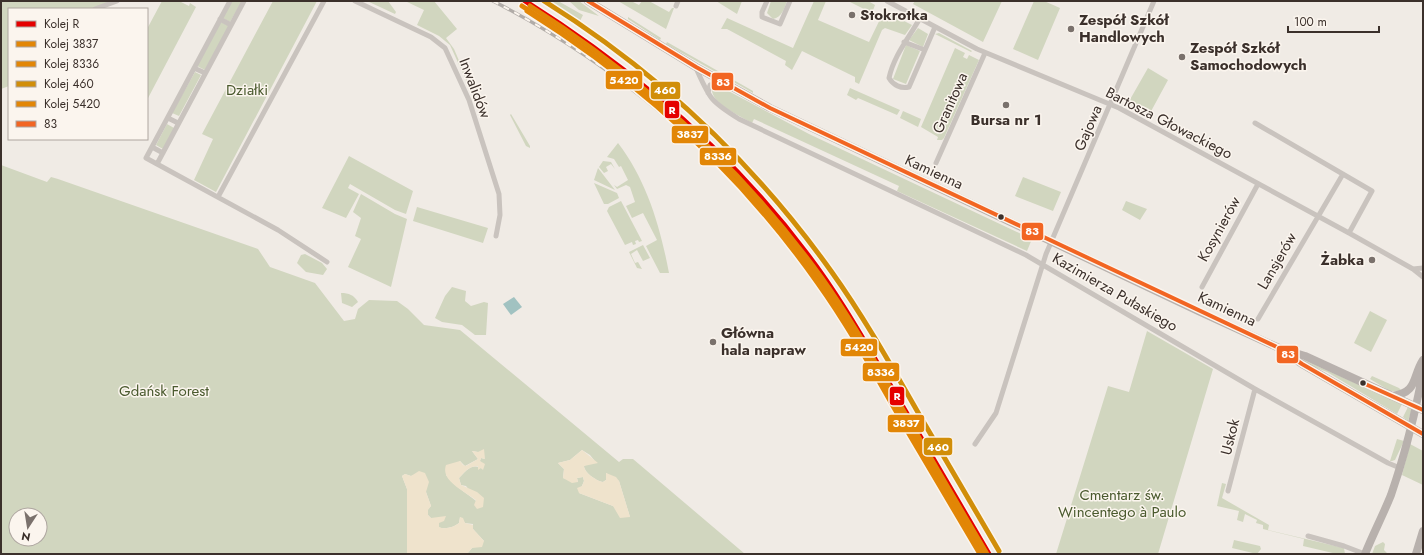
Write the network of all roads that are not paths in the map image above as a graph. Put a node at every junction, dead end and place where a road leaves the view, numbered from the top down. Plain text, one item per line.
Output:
1 (117, 1) edge
2 (230, 1) edge
3 (244, 1) edge
4 (324, 1) edge
5 (356, 1) edge
6 (588, 1) edge
7 (767, 1) edge
8 (790, 1) edge
9 (887, 1) edge
10 (1154, 1) edge
11 (98, 8) edge
12 (920, 18) junction
13 (220, 19) junction
14 (231, 25) junction
15 (935, 27) junction
16 (904, 42) junction
17 (925, 50) junction
18 (985, 53) junction
19 (696, 67) junction
20 (194, 68) junction
21 (205, 73) junction
22 (722, 82) junction
23 (708, 93) junction
24 (1111, 105) junction
25 (168, 118) junction
26 (178, 123) junction
27 (1255, 123) dead end
28 (152, 147) junction
29 (163, 152) junction
30 (936, 163) dead end
31 (157, 164) junction
32 (1343, 174) junction
33 (1258, 184) junction
34 (218, 197) junction
35 (1318, 216) junction
36 (1348, 233) junction
37 (496, 236) dead end
38 (1051, 242) junction
39 (327, 262) dead end
40 (1043, 264) junction
41 (1423, 268) edge
42 (1413, 269) junction
43 (1423, 277) edge
44 (1202, 287) dead end
45 (1258, 319) dead end
46 (1279, 348) junction
47 (1423, 360) edge
48 (1423, 372) edge
49 (1255, 389) junction
50 (1392, 396) junction
51 (1420, 409) edge
52 (1411, 428) junction
53 (1423, 434) edge
54 (975, 444) dead end
55 (1400, 468) junction
56 (1228, 491) dead end
57 (1423, 531) edge
58 (1308, 536) dead end
59 (1365, 554) edge
60 (1416, 554) edge

1 - 11 street
2 - 13 street
3 - 14 street
4 - 34 street
5 - 37 street, Inwalidów
6 - 19 main road, Kamienna
7 - 8 street
9 - 12 street, Bartosza Głowackiego
10 - 24 street, Gajowa
12 - 15 street, Bartosza Głowackiego
12 - 16 street
13 - 14 street
13 - 20 street
14 - 21 street
15 - 17 street
15 - 18 street, Bartosza Głowackiego
16 - 17 street
16 - 17 street
18 - 24 street, Bartosza Głowackiego
18 - 30 street, Granitowa
19 - 22 main road, Kamienna
19 - 23 street, Kazimierza Pułaskiego
20 - 21 street
20 - 25 street
21 - 26 street
22 - 23 street
22 - 38 main road, Kamienna
23 - 40 street, Kazimierza Pułaskiego
24 - 33 street, Bartosza Głowackiego
24 - 38 street, Gajowa
25 - 26 street
25 - 28 street
26 - 29 street
27 - 32 street
28 - 29 street
28 - 31 street
29 - 31 street
31 - 34 street
32 - 35 street, Lansjerów
32 - 36 street
33 - 35 street, Bartosza Głowackiego
33 - 44 street, Kosynierów
34 - 39 street
35 - 36 street, Bartosza Głowackiego
35 - 45 street, Lansjerów
36 - 42 street, Bartosza Głowackiego
38 - 40 street, Gajowa
38 - 46 main road, Kamienna
40 - 49 street, Kazimierza Pułaskiego
40 - 54 street
41 - 42 street
42 - 43 street, Bartosza Głowackiego
46 - 50 main road, Kamienna
46 - 52 main road, Kamienna
47 - 50 main road
48 - 51 main road
49 - 55 street, Kazimierza Pułaskiego
49 - 56 street, Uskok
50 - 51 main road, Kamienna
51 - 52 main road
52 - 53 main road, Kamienna
52 - 55 main road
55 - 59 main road
57 - 60 main road
58 - 59 street

